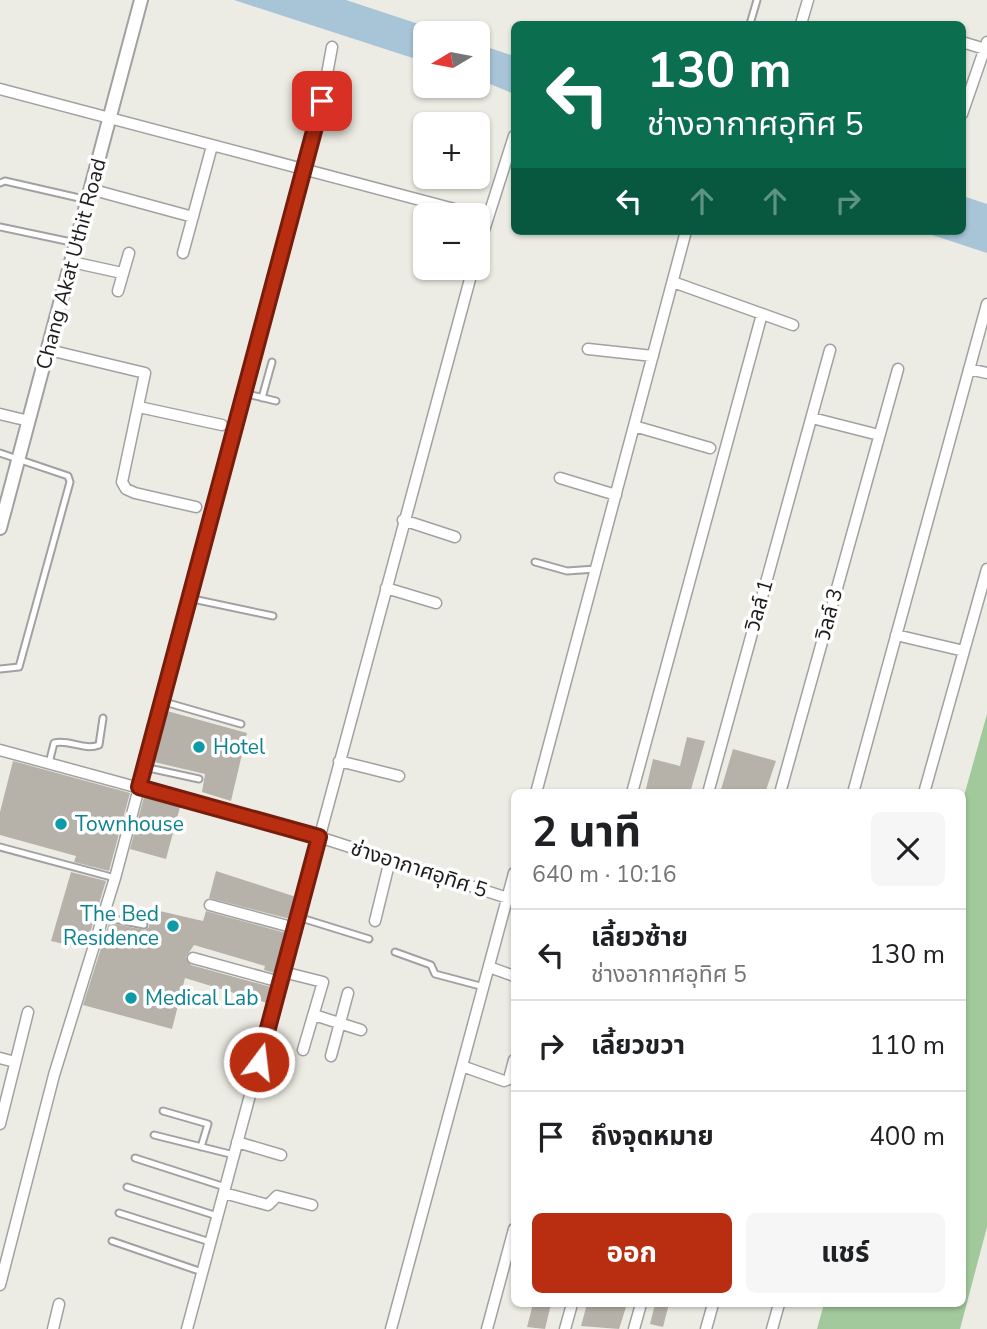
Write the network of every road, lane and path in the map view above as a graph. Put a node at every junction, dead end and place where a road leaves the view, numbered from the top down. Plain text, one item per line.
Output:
1 (141, 0) edge
2 (757, 0) edge
3 (808, 0) edge
4 (751, 21) edge
5 (802, 21) edge
6 (966, 43) edge
7 (986, 46) edge
8 (332, 47) dead end
9 (984, 63) edge
10 (0, 89) edge
11 (966, 105) edge
12 (109, 118) junction
13 (511, 143) edge
14 (212, 146) junction
15 (301, 170) junction
16 (0, 183) edge
17 (89, 195) junction
18 (430, 203) edge
19 (486, 203) edge
20 (193, 217) junction
21 (0, 227) edge
22 (685, 235) edge
23 (76, 243) junction
24 (128, 253) dead end
25 (183, 253) dead end
26 (72, 262) junction
27 (122, 273) junction
28 (470, 280) edge
29 (673, 282) junction
30 (118, 290) dead end
31 (987, 304) edge
32 (762, 314) junction
33 (793, 325) dead end
34 (588, 349) dead end
35 (49, 350) junction
36 (830, 350) dead end
37 (653, 356) junction
38 (272, 362) dead end
39 (898, 369) dead end
40 (970, 369) junction
41 (987, 373) edge
42 (243, 393) junction
43 (262, 397) junction
44 (276, 401) dead end
45 (139, 407) junction
46 (0, 414) edge
47 (812, 418) junction
48 (29, 421) junction
49 (222, 425) dead end
50 (635, 426) junction
51 (878, 435) junction
52 (710, 448) dead end
53 (0, 453) edge
54 (19, 458) junction
55 (560, 478) dead end
56 (616, 495) junction
57 (196, 507) dead end
58 (2, 510) edge
59 (403, 520) junction
60 (0, 528) edge
61 (455, 537) dead end
62 (535, 562) dead end
63 (596, 569) junction
64 (987, 569) edge
65 (386, 589) junction
66 (188, 598) junction
67 (436, 603) dead end
68 (273, 616) dead end
69 (896, 635) junction
70 (964, 651) junction
71 (0, 669) edge
72 (161, 701) junction
73 (103, 718) dead end
74 (241, 724) dead end
75 (0, 750) edge
76 (339, 761) junction
77 (49, 763) junction
78 (144, 767) junction
79 (399, 776) dead end
80 (199, 779) dead end
81 (139, 787) junction
82 (537, 789) edge
83 (633, 789) edge
84 (709, 789) edge
85 (781, 789) edge
86 (855, 789) edge
87 (925, 789) edge
88 (319, 837) junction
89 (0, 847) edge
90 (390, 860) junction
91 (115, 878) junction
92 (511, 899) edge
93 (210, 905) dead end
94 (100, 916) junction
95 (375, 921) dead end
96 (296, 923) junction
97 (144, 925) dead end
98 (369, 939) dead end
99 (394, 952) dead end
100 (193, 958) dead end
101 (489, 967) junction
102 (511, 975) edge
103 (282, 977) junction
104 (484, 987) junction
105 (348, 993) dead end
106 (28, 1012) dead end
107 (314, 1015) junction
108 (340, 1023) junction
109 (361, 1030) dead end
110 (303, 1050) dead end
111 (331, 1056) dead end
112 (0, 1058) edge
113 (15, 1062) junction
114 (462, 1066) junction
115 (511, 1071) edge
116 (163, 1111) dead end
117 (0, 1124) edge
118 (154, 1135) dead end
119 (237, 1142) junction
120 (201, 1147) junction
121 (234, 1155) junction
122 (281, 1155) dead end
123 (135, 1158) dead end
124 (127, 1187) dead end
125 (224, 1190) junction
126 (312, 1205) dead end
127 (119, 1213) dead end
128 (217, 1216) junction
129 (511, 1240) edge
130 (113, 1241) dead end
131 (210, 1242) junction
132 (202, 1272) junction
133 (0, 1285) edge
134 (59, 1304) dead end
135 (571, 1307) edge
136 (640, 1307) edge
137 (712, 1307) edge
138 (778, 1307) edge
139 (53, 1329) edge
140 (187, 1329) edge
141 (391, 1329) edge
142 (487, 1329) edge
143 (565, 1329) edge
144 (634, 1329) edge
145 (706, 1329) edge
146 (772, 1329) edge

1 - 12 street, Chang Akat Uthit Road
2 - 4 lane
3 - 5 street
6 - 7 street
7 - 9 street
8 - 15 street
9 - 11 street
10 - 12 street
12 - 14 street
12 - 17 street, Chang Akat Uthit Road
13 - 19 street
14 - 15 street
14 - 20 street
15 - 18 street
15 - 42 street
16 - 17 lane
17 - 20 street
17 - 23 street, Chang Akat Uthit Road
20 - 25 street
21 - 23 lane
22 - 29 street
23 - 26 street, Chang Akat Uthit Road
24 - 27 street
26 - 27 street
26 - 35 street, Chang Akat Uthit Road
27 - 30 street
28 - 59 street
29 - 32 street
29 - 37 street
31 - 40 street
32 - 33 street
32 - 83 street
34 - 37 street
35 - 45 street
35 - 48 street, Chang Akat Uthit Road
36 - 47 street, วิลล์ 1
37 - 50 street
38 - 43 lane
39 - 51 street, วิลล์ 3
40 - 41 street
40 - 69 street
42 - 43 lane
42 - 66 street
43 - 44 lane
45 - 49 street
45 - 57 street
46 - 48 street
47 - 51 street
47 - 84 street, วิลล์ 1
48 - 54 street, Chang Akat Uthit Road
50 - 52 street
50 - 56 street
51 - 85 street, วิลล์ 3
53 - 54 lane
54 - 58 street, Chang Akat Uthit Road
54 - 71 lane
55 - 56 street
56 - 63 street
58 - 60 street, Chang Akat Uthit Road
59 - 61 street
59 - 65 street
62 - 63 lane
63 - 82 street
64 - 70 street
65 - 67 street
65 - 76 street
66 - 68 lane
66 - 72 street
69 - 70 street
69 - 86 street
70 - 87 street
72 - 74 lane
72 - 78 street
73 - 77 lane
75 - 77 street, ช่างอากาศอุทิศ 5
76 - 79 street
76 - 88 street
77 - 81 street, ช่างอากาศอุทิศ 5
78 - 80 lane
78 - 81 street
81 - 88 street, ช่างอากาศอุทิศ 5
81 - 91 street
88 - 90 street, ช่างอากาศอุทิศ 5
88 - 96 street
89 - 91 lane
90 - 92 street, ช่างอากาศอุทิศ 5
90 - 95 street
91 - 94 street
92 - 101 street
93 - 96 street
94 - 97 lane
94 - 133 street
96 - 98 lane
96 - 103 street
99 - 104 lane
100 - 103 street
101 - 102 street
101 - 104 street
103 - 107 street
103 - 119 street
104 - 114 street
105 - 108 street
106 - 113 street
107 - 108 street
107 - 110 street
108 - 109 street
108 - 111 street
112 - 113 street
113 - 117 street
114 - 115 street
114 - 141 street
116 - 120 lane
118 - 120 lane
119 - 121 street
119 - 122 street
120 - 121 lane
121 - 125 street
123 - 125 lane
124 - 128 lane
125 - 126 street
125 - 128 street
127 - 131 lane
128 - 131 street
129 - 142 street
130 - 132 lane
131 - 132 street
132 - 140 street
134 - 139 street
135 - 143 street
136 - 144 street
137 - 145 street
138 - 146 street

